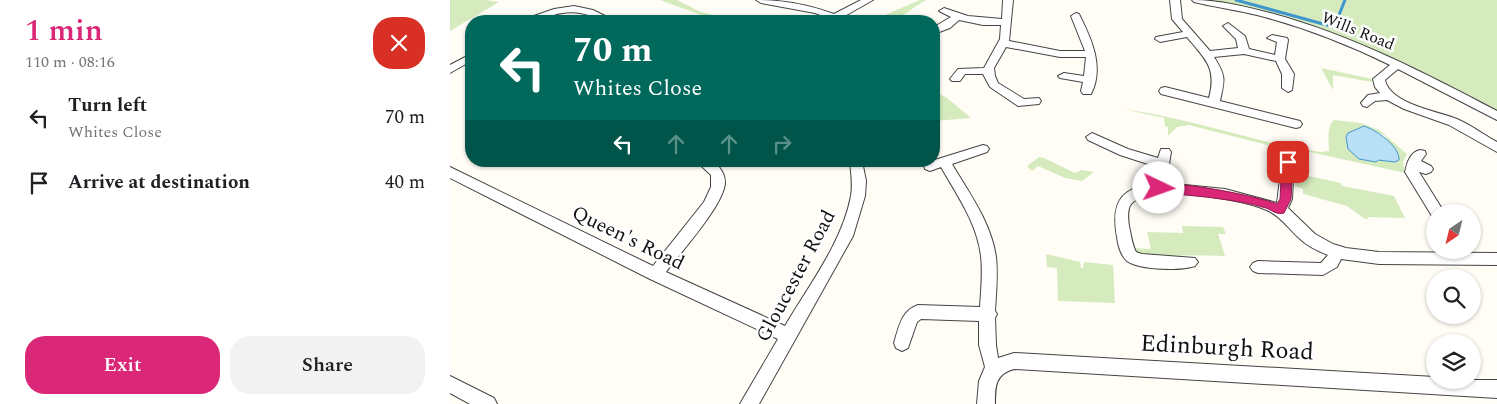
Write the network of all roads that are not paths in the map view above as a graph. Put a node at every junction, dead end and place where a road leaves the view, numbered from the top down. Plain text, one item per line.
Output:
1 (562, 0) edge
2 (583, 0) edge
3 (761, 0) edge
4 (868, 0) edge
5 (1008, 0) edge
6 (1175, 0) edge
7 (1197, 0) edge
8 (782, 2) edge
9 (589, 11) junction
10 (944, 11) dead end
11 (538, 15) edge
12 (546, 15) edge
13 (597, 15) edge
14 (828, 15) edge
15 (839, 15) edge
16 (1076, 16) dead end
17 (957, 17) junction
18 (1007, 22) junction
19 (1226, 25) dead end
20 (940, 28) edge
21 (1189, 34) junction
22 (1280, 37) dead end
23 (1158, 41) dead end
24 (1004, 43) junction
25 (1244, 51) junction
26 (1090, 54) junction
27 (1207, 54) junction
28 (1280, 59) junction
29 (465, 61) edge
30 (1397, 64) junction
31 (454, 68) edge
32 (989, 71) junction
33 (959, 72) dead end
34 (1064, 76) dead end
35 (1166, 78) dead end
36 (1288, 88) dead end
37 (1388, 96) junction
38 (1035, 101) dead end
39 (1214, 103) junction
40 (1367, 103) dead end
41 (1497, 116) edge
42 (1296, 124) dead end
43 (1091, 137) dead end
44 (1497, 148) edge
45 (983, 149) dead end
46 (1288, 162) dead end
47 (940, 163) edge
48 (711, 167) edge
49 (857, 167) edge
50 (939, 167) edge
51 (1426, 169) dead end
52 (450, 172) edge
53 (1168, 188) junction
54 (1432, 204) edge
55 (1280, 210) junction
56 (1337, 252) junction
57 (1426, 256) edge
58 (1481, 257) edge
59 (1497, 259) edge
60 (1190, 262) dead end
61 (1258, 267) dead end
62 (656, 274) junction
63 (989, 314) junction
64 (789, 336) junction
65 (902, 342) dead end
66 (994, 368) junction
67 (450, 384) edge
68 (1497, 389) edge
69 (488, 404) edge
70 (749, 404) edge
71 (986, 404) edge

1 - 11 street
2 - 9 street
3 - 8 street
4 - 15 street
5 - 18 street
6 - 21 street
7 - 30 street, Wills Road
8 - 14 street
9 - 12 street
9 - 13 street
10 - 17 street
16 - 26 street
17 - 18 street
17 - 20 street
18 - 24 street
19 - 25 street
21 - 23 street
21 - 27 street
22 - 28 street
24 - 26 street
24 - 32 street
25 - 27 street
25 - 28 street
26 - 34 street
27 - 39 street
28 - 36 street
29 - 31 street
30 - 37 street
30 - 41 street, Wills Road
32 - 33 street
32 - 38 street
35 - 39 street
37 - 40 street
37 - 44 street
39 - 42 street
43 - 53 street
45 - 47 street
46 - 55 street
48 - 62 street
49 - 64 street, Gloucester Road
50 - 63 street
51 - 54 street
52 - 62 street, Queen's Road
53 - 55 street
53 - 60 street
55 - 56 street
56 - 57 street
56 - 61 street
58 - 59 street
62 - 64 street, Queen's Road
63 - 65 street
63 - 66 street
64 - 70 street, Gloucester Road
66 - 68 street, Edinburgh Road
66 - 71 street
67 - 69 street

